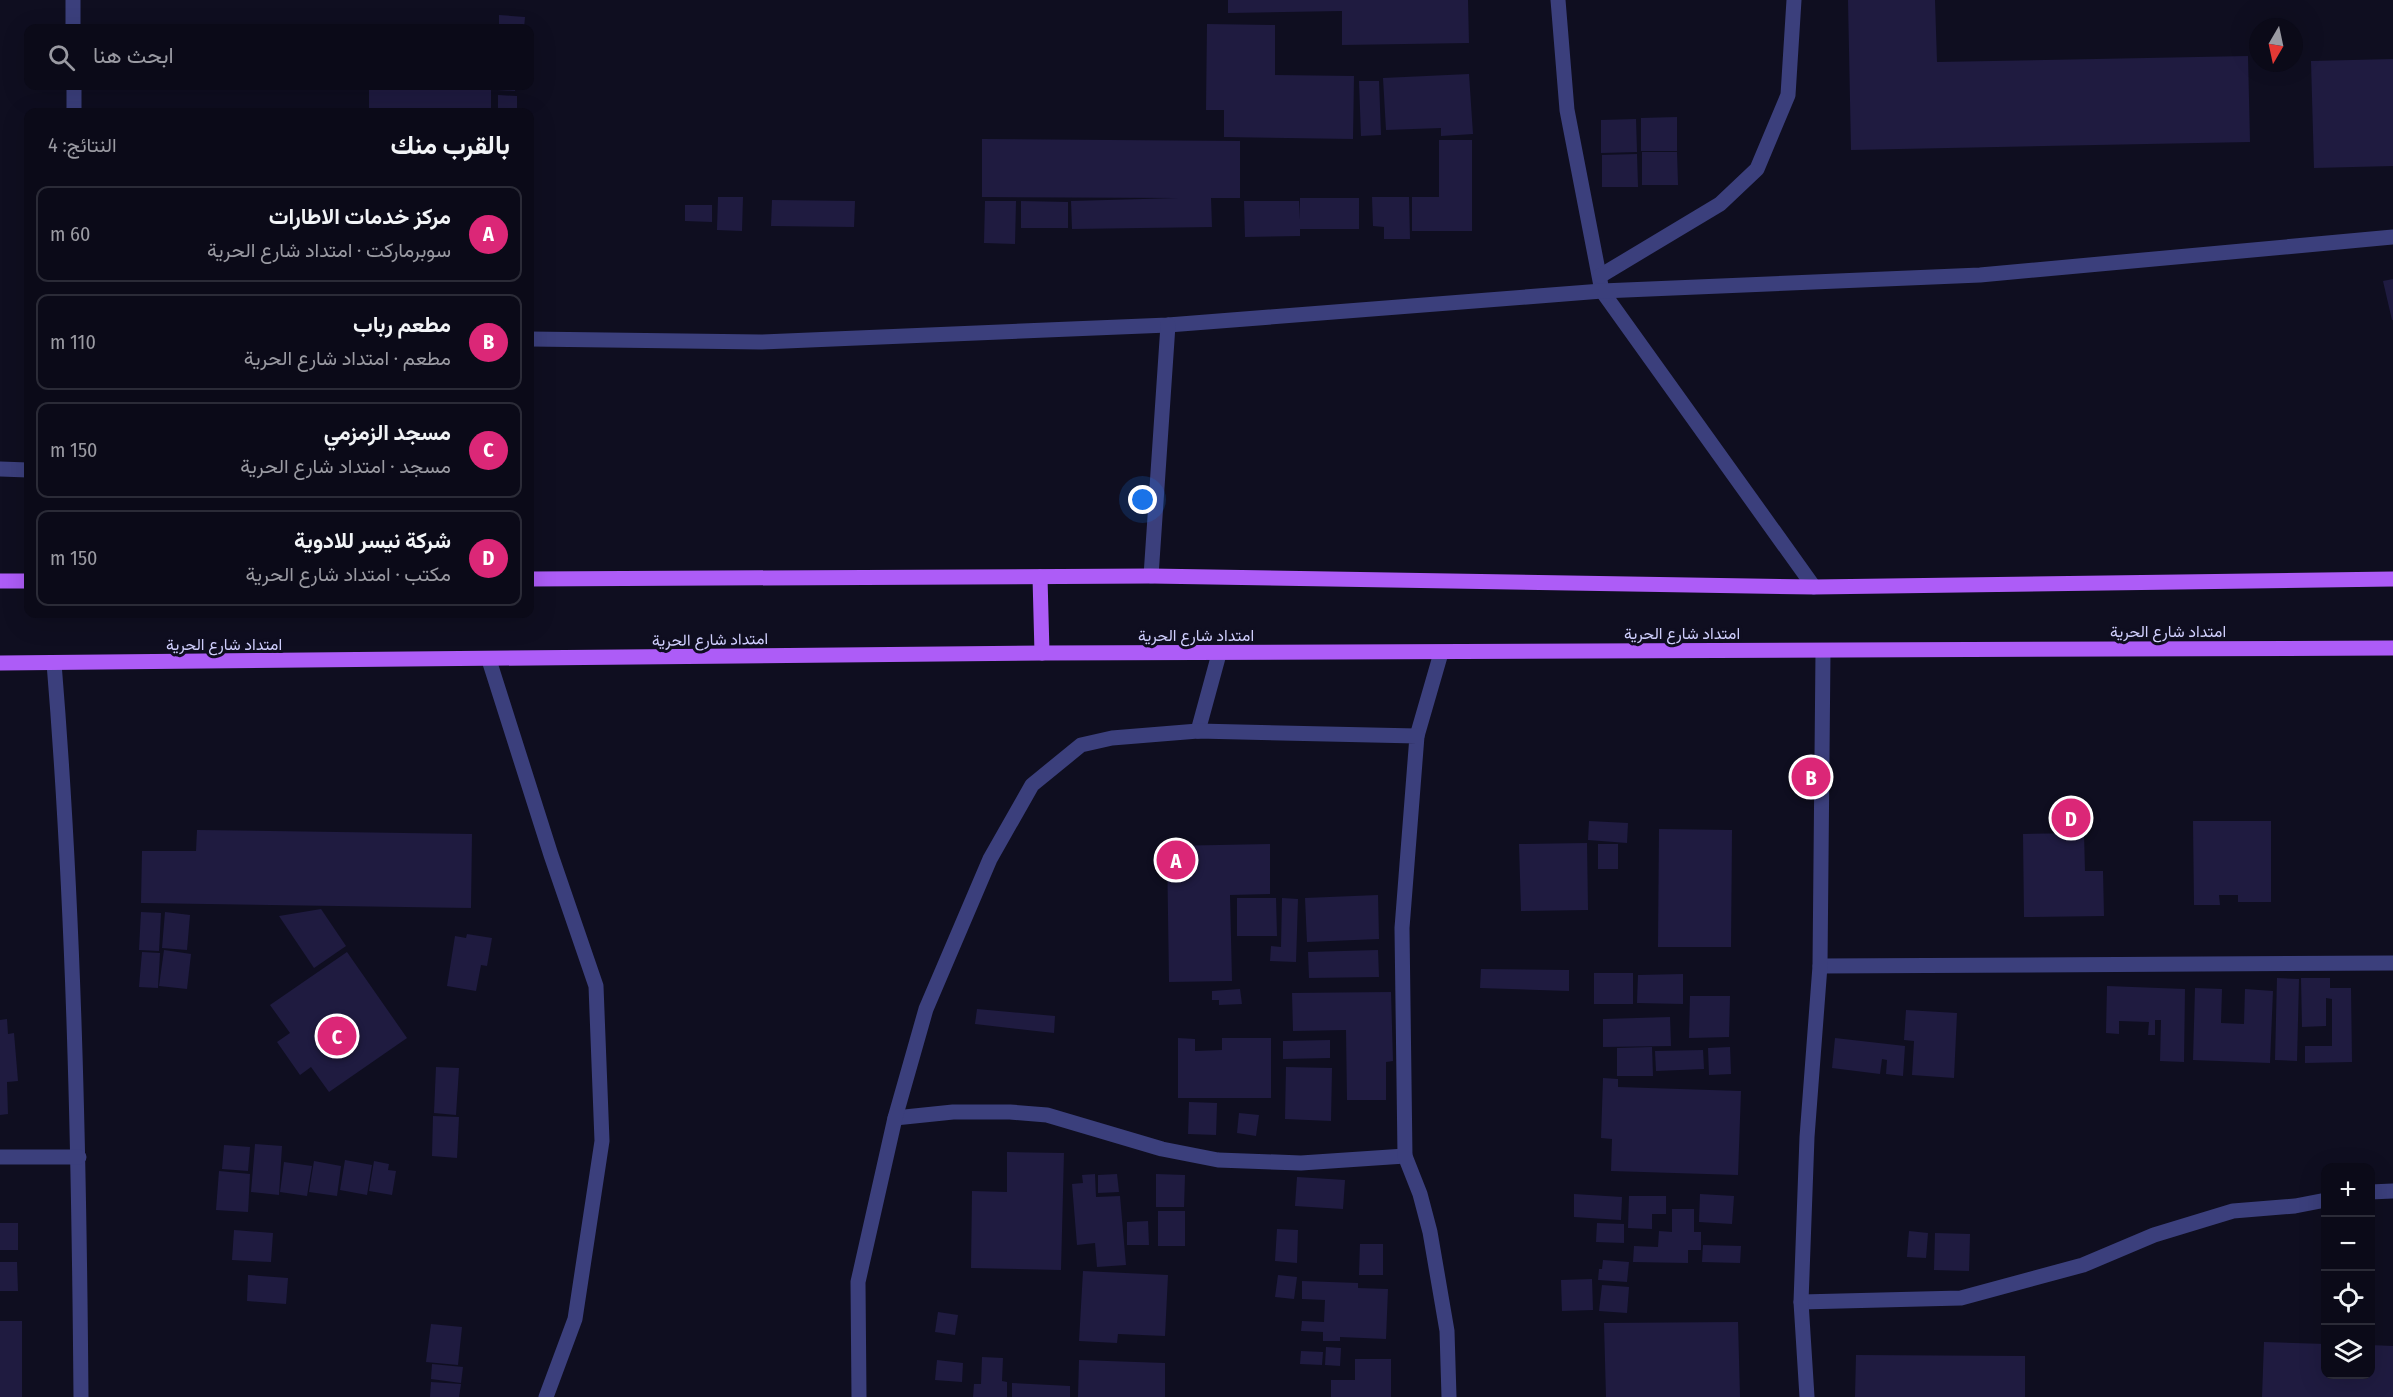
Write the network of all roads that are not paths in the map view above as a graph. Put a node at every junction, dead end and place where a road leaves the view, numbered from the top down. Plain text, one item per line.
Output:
1 (73, 0) edge
2 (1558, 0) edge
3 (1794, 0) edge
4 (74, 24) edge
5 (74, 90) edge
6 (74, 108) edge
7 (2393, 237) edge
8 (1601, 284) junction
9 (1168, 325) junction
10 (534, 339) edge
11 (0, 469) edge
12 (24, 470) edge
13 (1151, 576) junction
14 (1040, 577) junction
15 (534, 579) edge
16 (2393, 579) edge
17 (0, 581) edge
18 (24, 581) edge
19 (1814, 587) junction
20 (2393, 648) edge
21 (1823, 651) junction
22 (1042, 653) junction
23 (1441, 653) junction
24 (1220, 654) junction
25 (489, 660) junction
26 (0, 663) edge
27 (54, 663) junction
28 (1198, 731) junction
29 (1417, 736) junction
30 (2393, 963) edge
31 (1820, 966) junction
32 (895, 1118) junction
33 (1405, 1156) junction
34 (0, 1157) edge
35 (79, 1157) junction
36 (2393, 1191) edge
37 (2375, 1192) edge
38 (2321, 1201) edge
39 (1801, 1302) junction
40 (81, 1397) edge
41 (546, 1397) edge
42 (859, 1397) edge
43 (1449, 1397) edge
44 (1807, 1397) edge

1 - 4 street
2 - 8 street
3 - 8 street
5 - 6 street
7 - 8 street
8 - 9 street
8 - 19 street
9 - 10 street
9 - 13 street
11 - 12 street
13 - 14 main road
13 - 19 main road
14 - 15 main road
14 - 22 main road
16 - 19 main road
17 - 18 main road
20 - 21 main road, امتداد شارع الحرية
21 - 23 main road, امتداد شارع الحرية
21 - 31 street
22 - 24 main road, امتداد شارع الحرية
22 - 25 main road, امتداد شارع الحرية
23 - 24 main road, امتداد شارع الحرية
23 - 29 street
24 - 28 street
25 - 27 main road, امتداد شارع الحرية
25 - 41 street
26 - 27 main road, امتداد شارع الحرية
27 - 35 street
28 - 29 street
28 - 32 street
29 - 33 street
30 - 31 street
31 - 39 street
32 - 33 street
32 - 42 street
33 - 43 street
34 - 35 street
35 - 40 street
36 - 37 street
38 - 39 street
39 - 44 street

